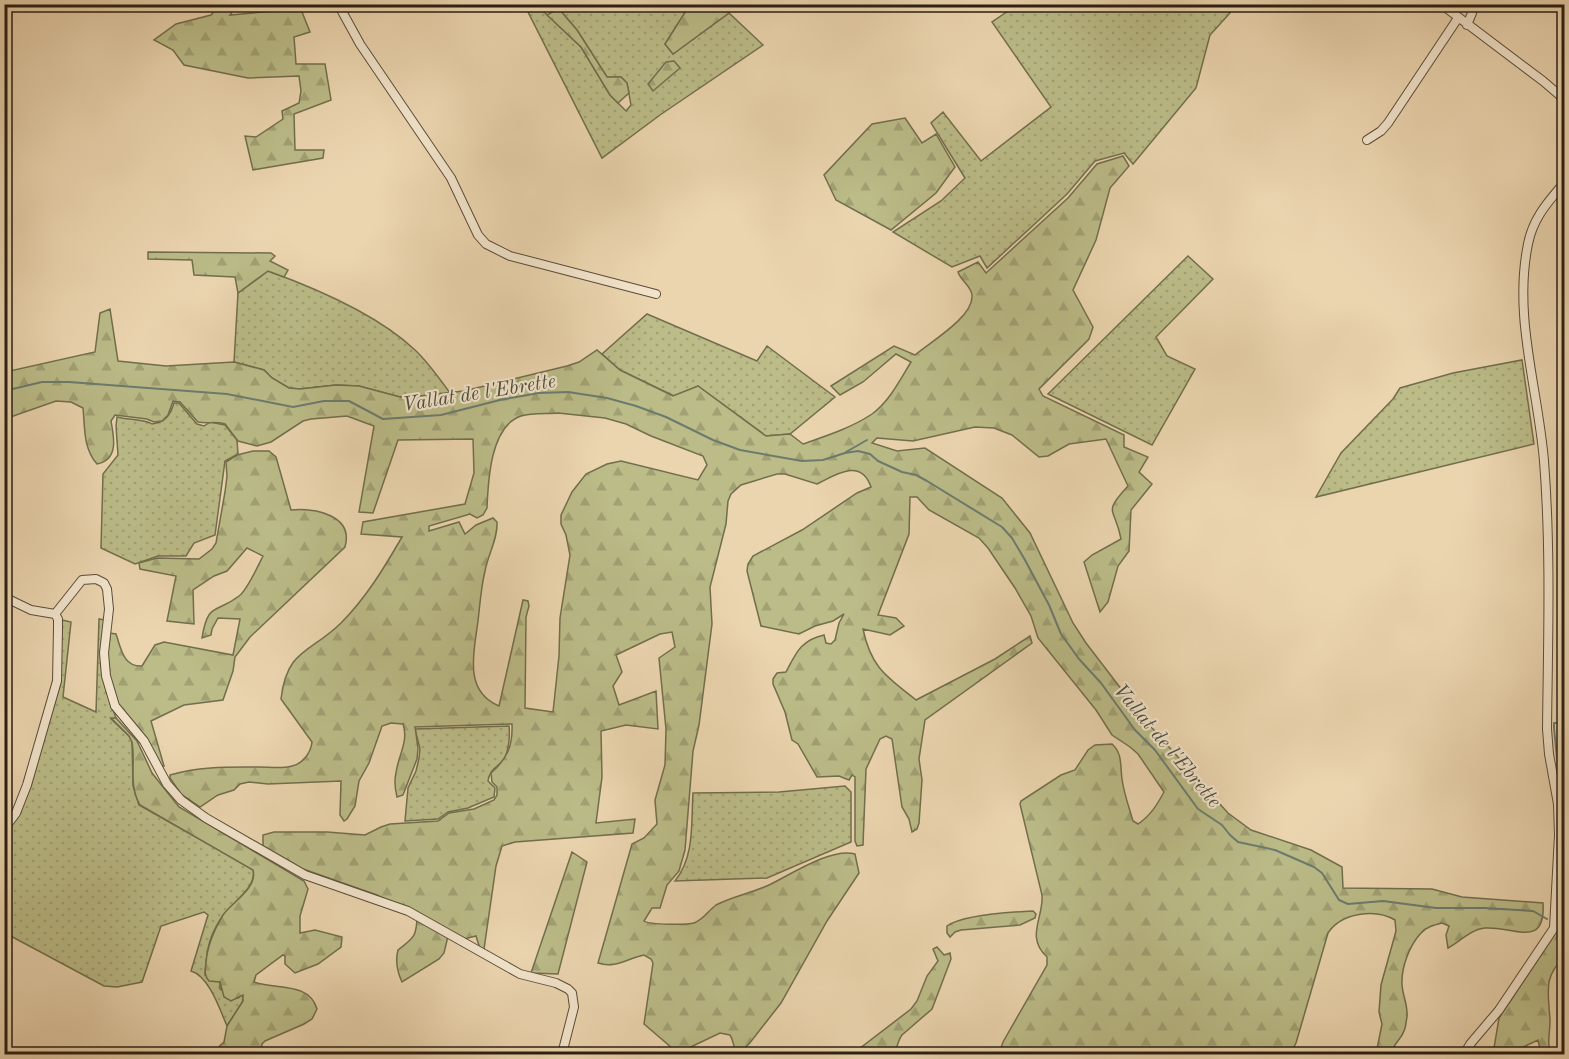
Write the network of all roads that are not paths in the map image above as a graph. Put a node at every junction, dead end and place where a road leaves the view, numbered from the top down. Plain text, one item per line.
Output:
1 (338, 4) edge
2 (1441, 4) edge
3 (1472, 4) edge
4 (1458, 18) junction
5 (1467, 25) junction
6 (1564, 99) edge
7 (1367, 140) dead end
8 (1564, 183) edge
9 (656, 294) dead end
10 (4, 597) edge
11 (55, 614) junction
12 (4, 829) edge
13 (562, 1054) edge
14 (1464, 1054) edge

1 - 9 street
2 - 4 street
3 - 5 street
4 - 5 street
4 - 7 street
5 - 6 street
8 - 14 street
10 - 11 street
11 - 12 street
11 - 13 street

